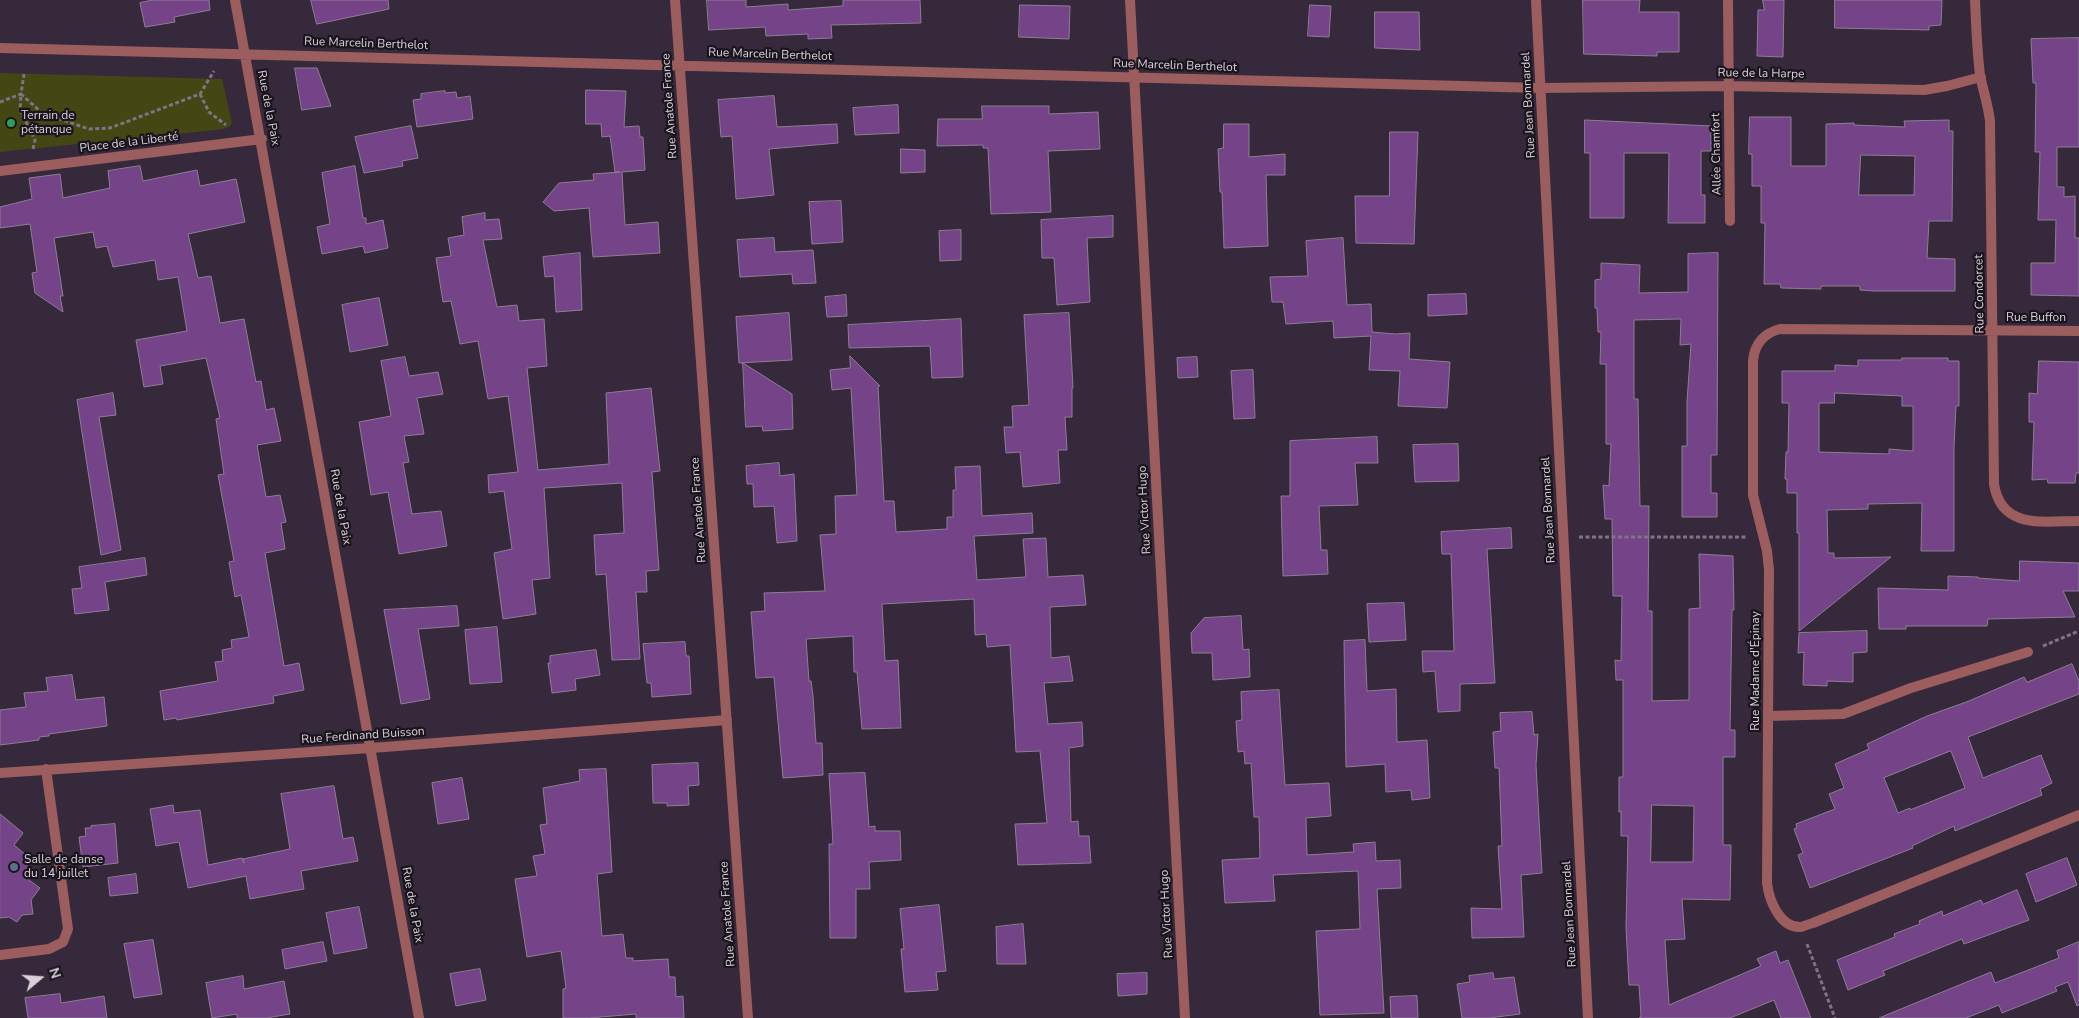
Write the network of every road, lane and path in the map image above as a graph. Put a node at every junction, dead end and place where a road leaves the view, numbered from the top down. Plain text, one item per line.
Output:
1 (235, 0) edge
2 (675, 0) edge
3 (1130, 0) edge
4 (1536, 0) edge
5 (1728, 0) edge
6 (1975, 0) edge
7 (0, 48) edge
8 (214, 53) junction
9 (245, 53) junction
10 (680, 65) junction
11 (24, 74) dead end
12 (1134, 77) junction
13 (1981, 77) junction
14 (1728, 86) junction
15 (1540, 88) junction
16 (21, 94) junction
17 (200, 94) junction
18 (0, 102) edge
19 (262, 139) junction
20 (239, 142) junction
21 (33, 148) dead end
22 (0, 171) edge
23 (1730, 221) dead end
24 (1993, 331) junction
25 (2079, 331) edge
26 (2079, 521) edge
27 (1563, 537) junction
28 (1764, 537) junction
29 (2079, 632) edge
30 (2028, 652) joint
31 (1768, 716) junction
32 (727, 720) junction
33 (370, 748) junction
34 (46, 769) junction
35 (0, 772) edge
36 (2079, 815) edge
37 (1801, 927) junction
38 (0, 955) edge
39 (419, 1018) edge
40 (748, 1018) edge
41 (1185, 1018) edge
42 (1588, 1018) edge
43 (1835, 1018) edge

1 - 9 street, Rue de la Paix
2 - 10 street, Rue Anatole France
3 - 12 street, Rue Victor Hugo
4 - 15 street, Rue Jean Bonnardel
5 - 14 street, Allée Chamfort
6 - 13 street, Rue Condorcet
7 - 8 street, Rue Marcelin Berthelot
8 - 9 street, Rue Marcelin Berthelot
8 - 17 path
9 - 10 street, Rue Marcelin Berthelot
9 - 19 street, Rue de la Paix
10 - 12 street, Rue Marcelin Berthelot
10 - 32 street, Rue Anatole France
11 - 16 path
12 - 15 street, Rue Marcelin Berthelot
12 - 41 street, Rue Victor Hugo
13 - 14 street, Rue de la Harpe
13 - 24 street, Rue Condorcet
14 - 15 street, Rue de la Harpe
14 - 23 street, Allée Chamfort
15 - 27 street, Rue Jean Bonnardel
16 - 17 path
16 - 18 path
16 - 21 path
17 - 20 path
19 - 20 street, Place de la Liberté
19 - 33 street, Rue de la Paix
20 - 22 street, Place de la Liberté
24 - 25 street, Rue Buffon
24 - 26 street, Rue Condorcet
24 - 28 street, Rue Madame d'Épinay
27 - 28 path
27 - 42 street, Rue Jean Bonnardel
28 - 31 street, Rue Madame d'Épinay
29 - 30 path
30 - 31 street
31 - 37 street, Rue Madame d'Épinay
32 - 33 street, Rue Ferdinand Buisson
32 - 40 street, Rue Anatole France
33 - 34 street, Rue Ferdinand Buisson
33 - 39 street, Rue de la Paix
34 - 35 street, Rue Ferdinand Buisson
34 - 38 street
36 - 37 street
37 - 43 path

